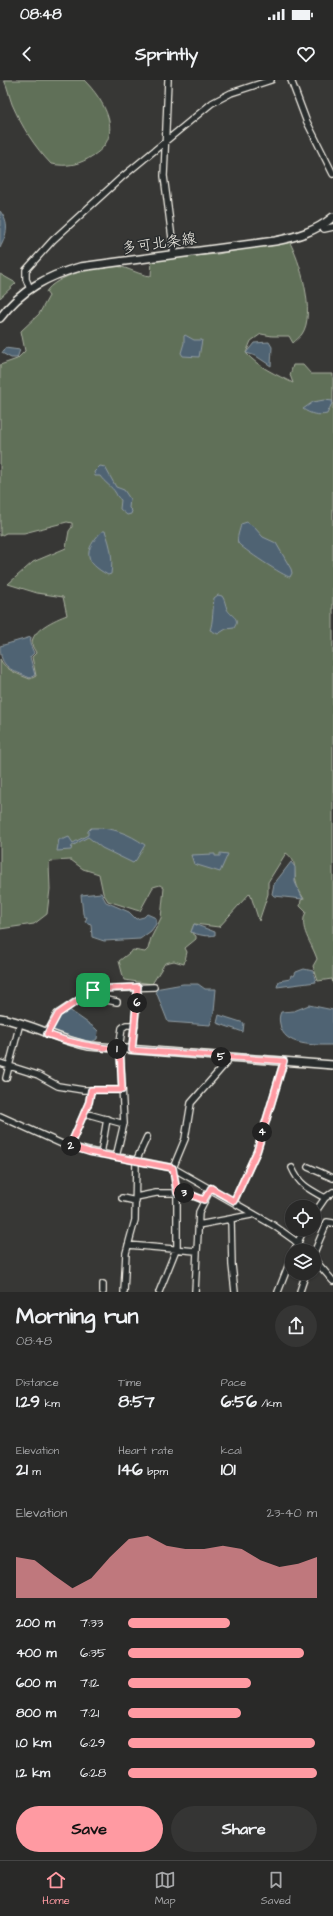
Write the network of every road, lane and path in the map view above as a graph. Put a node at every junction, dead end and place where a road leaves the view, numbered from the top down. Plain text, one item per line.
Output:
1 (168, 80) edge
2 (271, 80) edge
3 (291, 80) edge
4 (251, 83) edge
5 (166, 141) junction
6 (333, 174) edge
7 (333, 217) edge
8 (322, 226) junction
9 (333, 227) edge
10 (174, 254) junction
11 (30, 289) junction
12 (0, 318) edge
13 (138, 987) junction
14 (154, 987) dead end
15 (93, 990) junction
16 (117, 1002) dead end
17 (0, 1018) edge
18 (20, 1023) junction
19 (135, 1025) junction
20 (47, 1034) junction
21 (120, 1049) junction
22 (132, 1050) junction
23 (228, 1057) junction
24 (284, 1061) junction
25 (0, 1063) edge
26 (333, 1065) edge
27 (9, 1066) junction
28 (6, 1078) dead end
29 (91, 1090) junction
30 (122, 1090) junction
31 (84, 1113) junction
32 (0, 1116) edge
33 (106, 1119) junction
34 (124, 1124) junction
35 (147, 1137) dead end
36 (70, 1146) junction
37 (101, 1154) junction
38 (116, 1157) junction
39 (136, 1161) junction
40 (308, 1167) dead end
41 (173, 1168) junction
42 (292, 1168) dead end
43 (333, 1178) edge
44 (211, 1188) junction
45 (333, 1192) edge
46 (177, 1193) junction
47 (122, 1198) dead end
48 (325, 1198) junction
49 (136, 1199) junction
50 (204, 1200) junction
51 (234, 1201) junction
52 (321, 1204) edge
53 (252, 1213) junction
54 (231, 1220) junction
55 (333, 1223) edge
56 (198, 1225) junction
57 (300, 1236) edge
58 (297, 1242) joint
59 (318, 1244) edge
60 (128, 1245) junction
61 (176, 1250) junction
62 (196, 1251) junction
63 (321, 1265) edge
64 (285, 1274) edge
65 (304, 1280) edge
66 (333, 1281) edge
67 (102, 1284) dead end
68 (300, 1291) edge
69 (103, 1292) edge
70 (124, 1292) edge
71 (159, 1292) edge
72 (195, 1292) edge
73 (235, 1292) edge
74 (278, 1292) edge

1 - 5 street
2 - 4 street
3 - 6 street
4 - 5 street
5 - 10 street
5 - 11 street
7 - 8 main road, 多可北条線
8 - 9 street
8 - 10 main road, 多可北条線
10 - 11 main road, 多可北条線
11 - 12 main road, 多可北条線
13 - 14 street
13 - 15 street
13 - 19 street
15 - 16 street
15 - 20 street
17 - 18 main road
18 - 20 main road
18 - 27 street
19 - 21 street
19 - 22 street
20 - 21 main road
21 - 22 main road
21 - 30 street
22 - 23 main road
23 - 24 main road
23 - 41 street
24 - 26 main road
24 - 51 street
25 - 27 street
27 - 28 street
27 - 29 street
29 - 30 street
29 - 31 street
30 - 34 street
31 - 33 street
31 - 36 street
32 - 36 street
33 - 34 street
33 - 37 street
34 - 38 street
35 - 39 street
36 - 37 street
37 - 38 street
38 - 39 street
39 - 41 street
39 - 49 street
40 - 43 street
41 - 44 street
41 - 46 street
42 - 48 street
44 - 50 street
44 - 51 street
45 - 48 street
46 - 49 street
46 - 50 street
46 - 61 street
47 - 49 street
48 - 52 street
49 - 60 street
50 - 56 street
51 - 53 street
53 - 54 street
53 - 58 street
54 - 56 street
54 - 73 street
55 - 59 street
56 - 62 street
57 - 58 street
60 - 61 street
60 - 70 street
61 - 62 street
61 - 71 street
62 - 72 street
63 - 66 street
64 - 74 street
65 - 68 street
67 - 69 street

